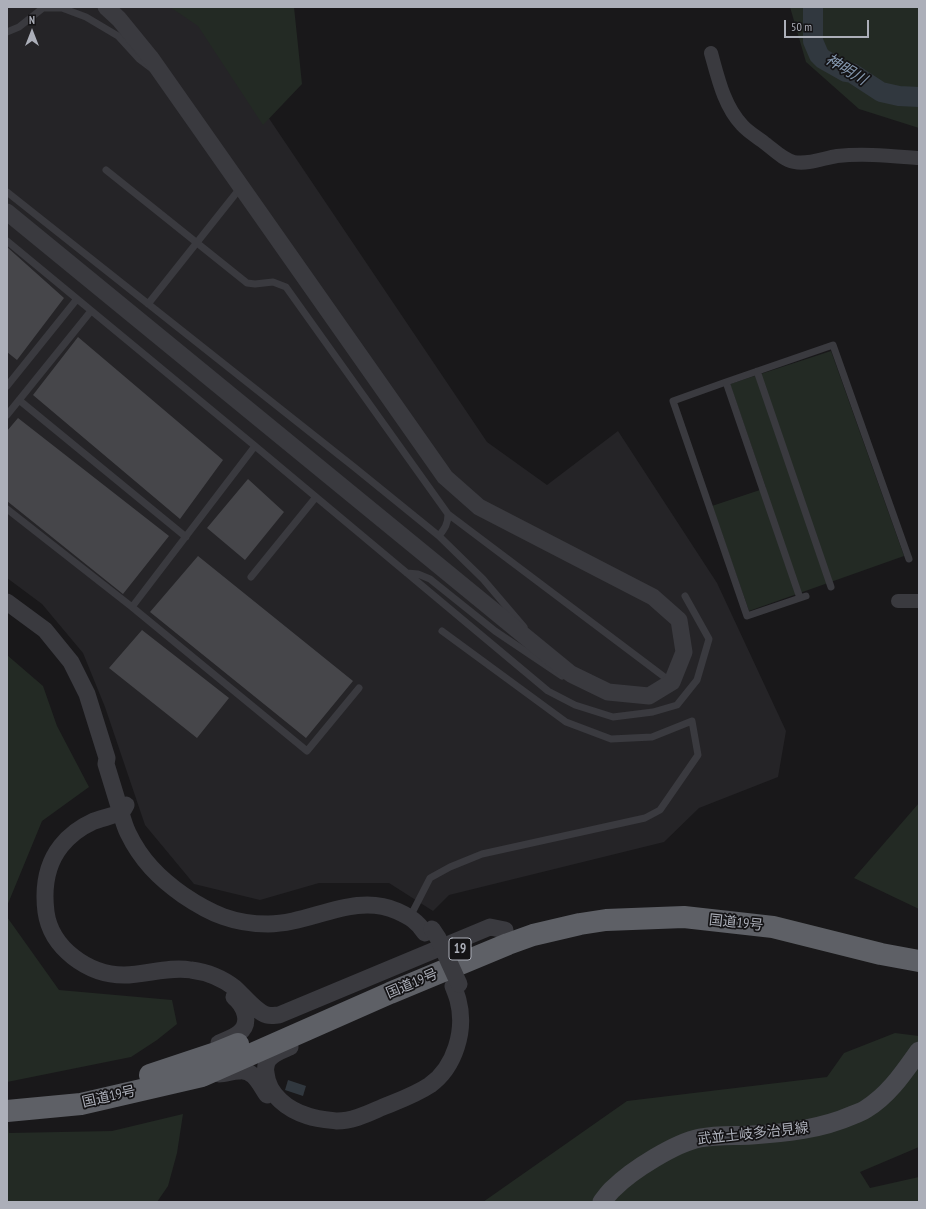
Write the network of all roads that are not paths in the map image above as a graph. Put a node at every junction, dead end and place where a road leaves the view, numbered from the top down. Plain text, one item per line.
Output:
1 (106, 7) edge
2 (7, 32) edge
3 (711, 53) dead end
4 (166, 79) junction
5 (919, 158) edge
6 (106, 170) dead end
7 (241, 186) junction
8 (7, 192) edge
9 (7, 212) edge
10 (7, 241) edge
11 (197, 242) junction
12 (76, 299) junction
13 (148, 304) junction
14 (91, 311) junction
15 (757, 371) junction
16 (726, 382) junction
17 (7, 386) edge
18 (19, 400) junction
19 (7, 415) edge
20 (255, 446) junction
21 (316, 497) junction
22 (7, 509) edge
23 (448, 514) junction
24 (439, 536) junction
25 (186, 537) junction
26 (909, 559) dead end
27 (407, 573) junction
28 (251, 578) dead end
29 (831, 587) dead end
30 (685, 596) dead end
31 (898, 601) dead end
32 (919, 601) edge
33 (7, 602) edge
34 (132, 607) junction
35 (442, 631) dead end
36 (549, 656) junction
37 (672, 682) junction
38 (359, 688) dead end
39 (608, 692) junction
40 (121, 806) junction
41 (411, 914) junction
42 (505, 930) junction
43 (919, 946) edge
44 (919, 961) edge
45 (456, 985) junction
46 (390, 993) junction
47 (919, 1051) edge
48 (144, 1076) junction
49 (202, 1076) junction
50 (12, 1104) edge
51 (602, 1202) edge

1 - 4 street
2 - 4 lane
3 - 5 street
4 - 7 street
6 - 11 lane
7 - 11 lane
7 - 37 street
8 - 13 lane
9 - 36 street
10 - 12 lane
11 - 13 lane
11 - 23 lane
12 - 14 lane
12 - 17 lane
13 - 24 lane
14 - 18 lane
14 - 20 lane
15 - 16 lane
15 - 26 lane
15 - 29 lane
16 - 16 lane
18 - 19 lane
18 - 25 lane
20 - 21 lane
20 - 25 lane
21 - 27 lane
21 - 28 lane
22 - 34 lane
23 - 24 lane
23 - 37 lane
24 - 36 lane
25 - 34 lane
27 - 30 lane
27 - 39 lane
31 - 32 street
33 - 40 street
34 - 38 lane
35 - 41 lane
36 - 39 street
37 - 39 street
40 - 41 street
40 - 42 street
40 - 48 street
41 - 45 street
42 - 43 highway, 国道19号 / 19
42 - 48 highway, 国道19号 / 19
44 - 46 highway, 国道19号 / 19
45 - 46 street
45 - 49 street
46 - 49 highway, 国道19号 / 19
47 - 51 main road, 武並土岐多治見線
48 - 50 highway, 国道19号 / 19
49 - 50 highway, 国道19号 / 19

